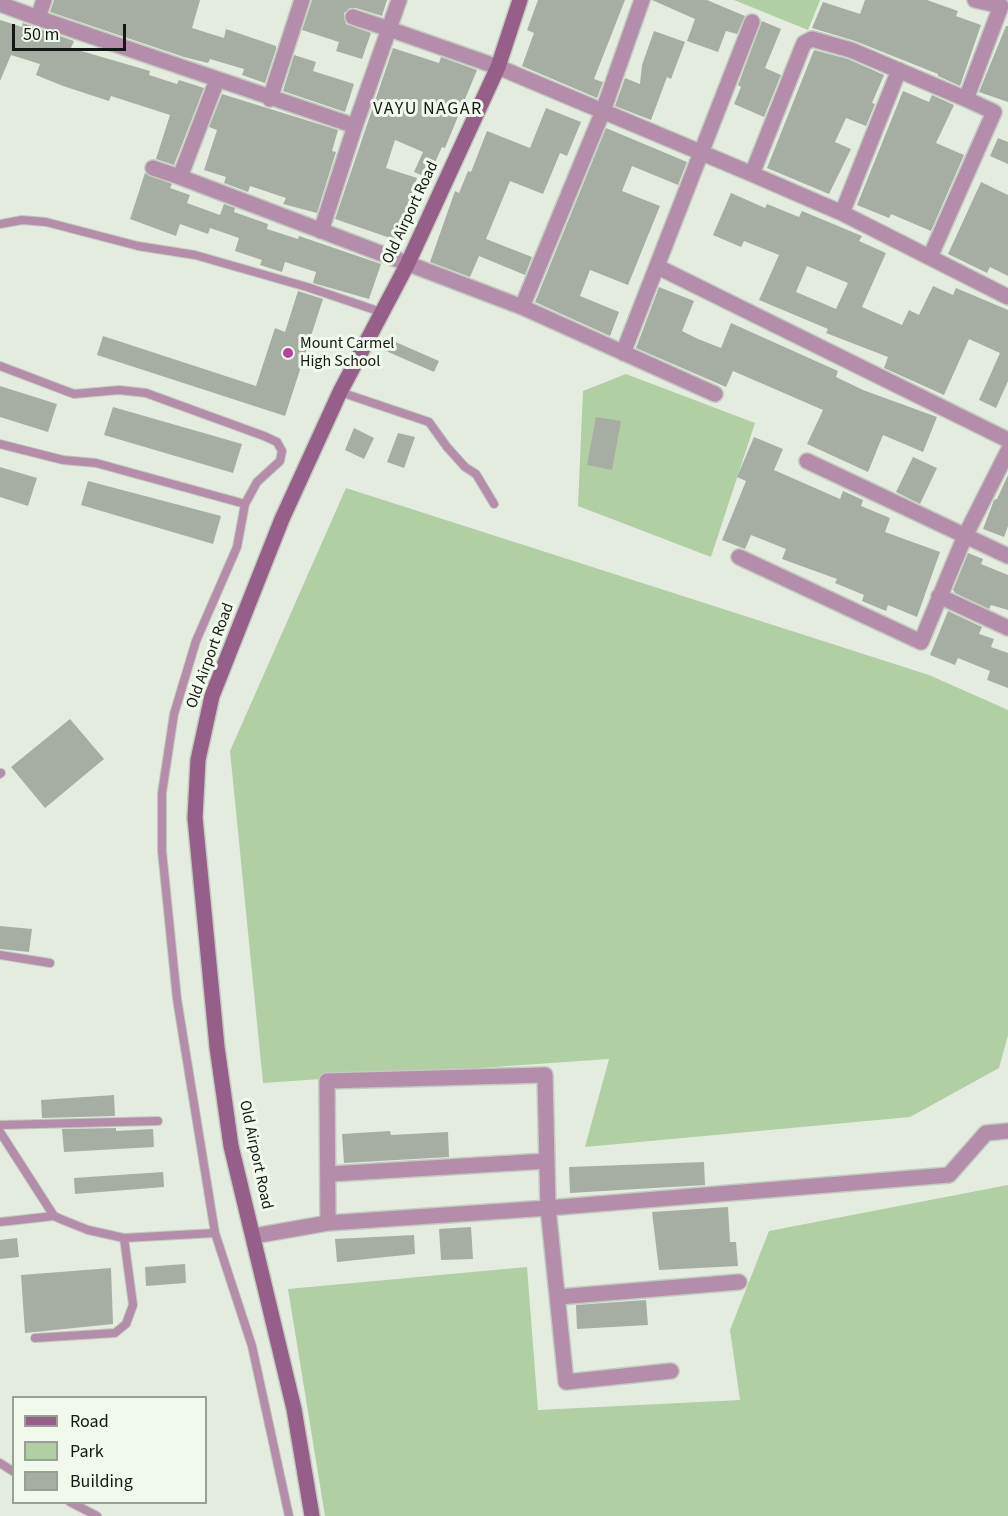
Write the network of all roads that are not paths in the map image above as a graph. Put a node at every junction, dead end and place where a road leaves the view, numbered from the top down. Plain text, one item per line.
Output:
1 (44, 0) edge
2 (302, 0) edge
3 (399, 0) edge
4 (520, 0) edge
5 (642, 0) edge
6 (975, 0) edge
7 (0, 4) edge
8 (353, 17) dead end
9 (38, 18) junction
10 (752, 22) dead end
11 (389, 29) junction
12 (498, 67) junction
13 (899, 70) junction
14 (217, 80) junction
15 (270, 99) junction
16 (966, 99) junction
17 (603, 111) junction
18 (355, 126) junction
19 (700, 153) junction
20 (153, 168) dead end
21 (752, 174) junction
22 (180, 177) junction
23 (842, 213) junction
24 (0, 224) edge
25 (321, 231) junction
26 (930, 257) junction
27 (407, 265) junction
28 (658, 267) junction
29 (1008, 297) edge
30 (522, 307) junction
31 (381, 312) junction
32 (623, 353) junction
33 (0, 366) edge
34 (340, 392) junction
35 (715, 394) dead end
36 (1008, 440) edge
37 (0, 444) edge
38 (1008, 451) edge
39 (807, 461) dead end
40 (245, 504) junction
41 (494, 504) dead end
42 (965, 536) junction
43 (1008, 556) edge
44 (739, 557) dead end
45 (939, 596) junction
46 (1008, 628) edge
47 (0, 955) edge
48 (50, 963) dead end
49 (158, 1121) dead end
50 (0, 1125) edge
51 (1008, 1131) edge
52 (0, 1132) edge
53 (547, 1161) junction
54 (330, 1174) junction
55 (548, 1208) junction
56 (54, 1216) junction
57 (0, 1222) edge
58 (328, 1223) junction
59 (215, 1233) junction
60 (254, 1236) junction
61 (124, 1238) junction
62 (739, 1282) dead end
63 (558, 1297) junction
64 (35, 1338) dead end
65 (671, 1371) dead end
66 (72, 1504) edge
67 (97, 1516) edge
68 (289, 1516) edge
69 (312, 1516) edge

1 - 9 street
2 - 15 street
3 - 11 street
4 - 12 main road, Old Airport Road
5 - 17 street
6 - 16 street
7 - 9 street
8 - 11 street
9 - 14 street
10 - 19 street
11 - 12 street
11 - 18 street
12 - 17 street
12 - 27 main road, Old Airport Road
13 - 16 street
13 - 21 street
13 - 23 street
14 - 15 street
14 - 22 street
15 - 18 street
16 - 26 street
17 - 19 street
17 - 30 street
18 - 25 street
19 - 21 street
19 - 28 street
20 - 22 street
21 - 23 street
22 - 25 street
23 - 26 street
24 - 31 lane
25 - 27 street
26 - 29 street
27 - 30 street
27 - 31 main road, Old Airport Road
28 - 32 street
28 - 36 street
30 - 32 street
31 - 34 main road, Old Airport Road
32 - 35 street
33 - 40 lane
34 - 41 lane
34 - 60 main road, Old Airport Road
37 - 40 lane
38 - 42 street
39 - 42 street
40 - 59 lane
42 - 43 street
42 - 45 street
44 - 45 street
45 - 46 street
47 - 48 lane
49 - 50 lane
51 - 55 street
52 - 56 lane
53 - 54 street
53 - 54 street
53 - 55 street
54 - 58 street
55 - 58 street
55 - 63 street
56 - 57 lane
56 - 61 lane
58 - 60 street
59 - 61 lane
59 - 68 lane
60 - 69 main road, Old Airport Road
61 - 64 lane
62 - 63 street
63 - 65 street
66 - 67 lane

